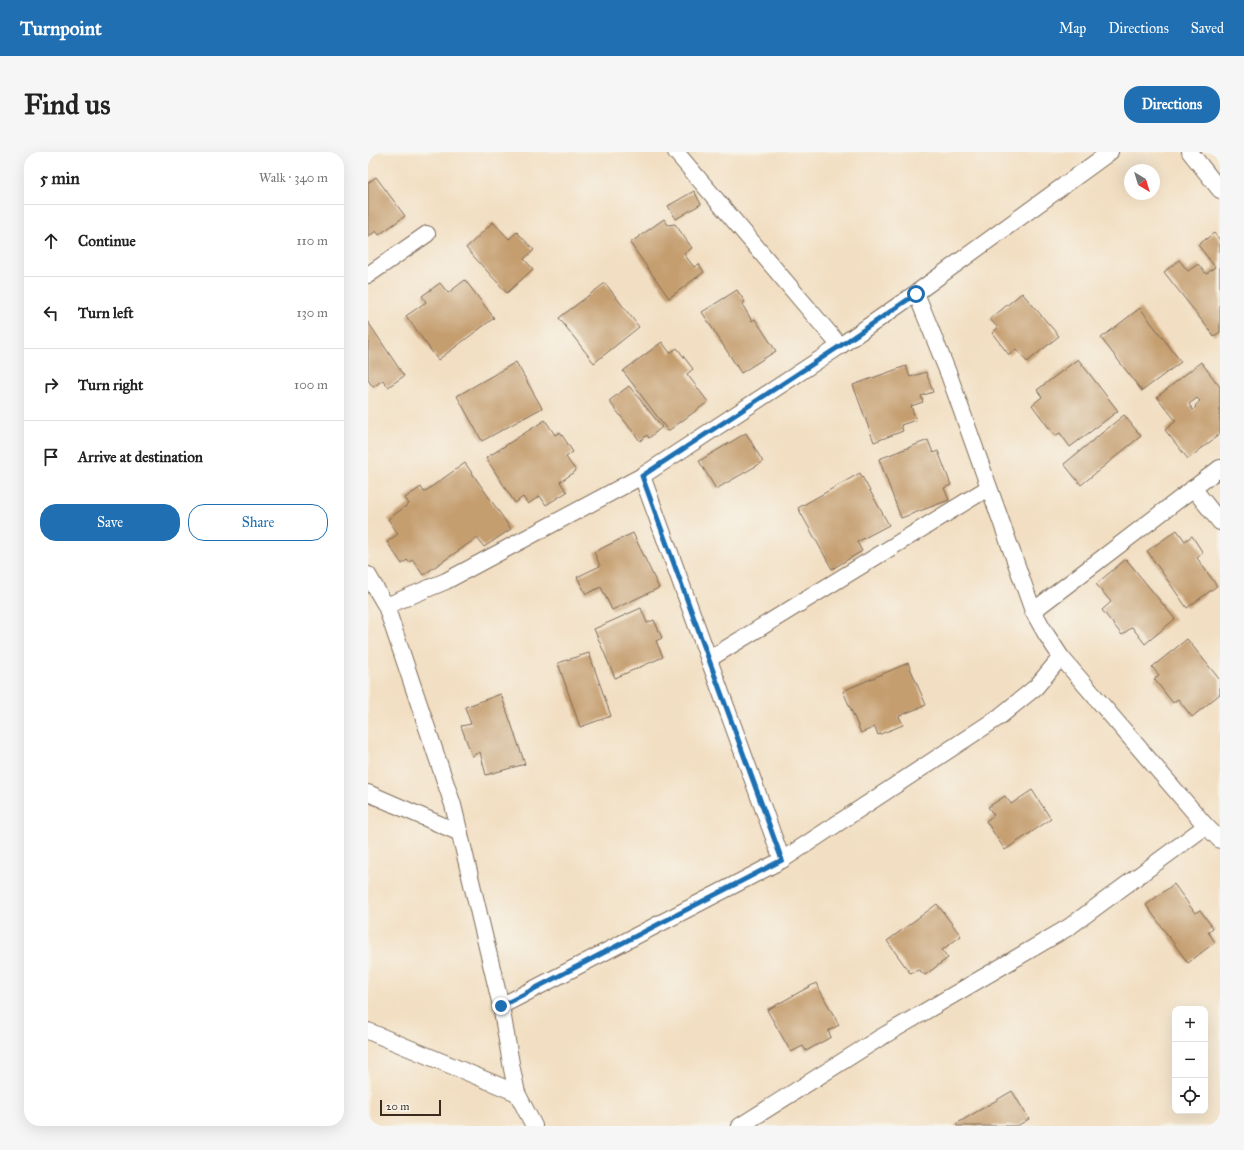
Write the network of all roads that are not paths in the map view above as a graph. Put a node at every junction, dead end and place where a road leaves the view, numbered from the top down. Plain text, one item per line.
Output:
1 (676, 152) edge
2 (1110, 152) edge
3 (1190, 152) edge
4 (1220, 190) edge
5 (427, 234) dead end
6 (368, 275) edge
7 (916, 294) junction
8 (840, 346) junction
9 (1220, 468) edge
10 (642, 476) junction
11 (988, 488) junction
12 (1193, 488) junction
13 (1220, 522) edge
14 (368, 575) edge
15 (386, 606) junction
16 (1033, 611) junction
17 (1061, 657) junction
18 (709, 659) junction
19 (368, 793) edge
20 (1206, 826) junction
21 (460, 833) junction
22 (1220, 840) edge
23 (782, 860) junction
24 (501, 1006) junction
25 (368, 1031) edge
26 (518, 1093) junction
27 (534, 1126) edge
28 (740, 1126) edge

1 - 8 street
2 - 7 street
3 - 4 street
5 - 6 street
7 - 8 street
7 - 11 street
8 - 10 street
9 - 12 street
10 - 15 street
10 - 18 street
11 - 16 street
11 - 18 street
12 - 13 street
12 - 16 street
14 - 15 street
15 - 21 street
16 - 17 street
17 - 20 street
17 - 23 street
18 - 23 street
19 - 21 street
20 - 22 street
20 - 28 street
21 - 24 street
23 - 24 street
24 - 26 street
25 - 26 street
26 - 27 street

